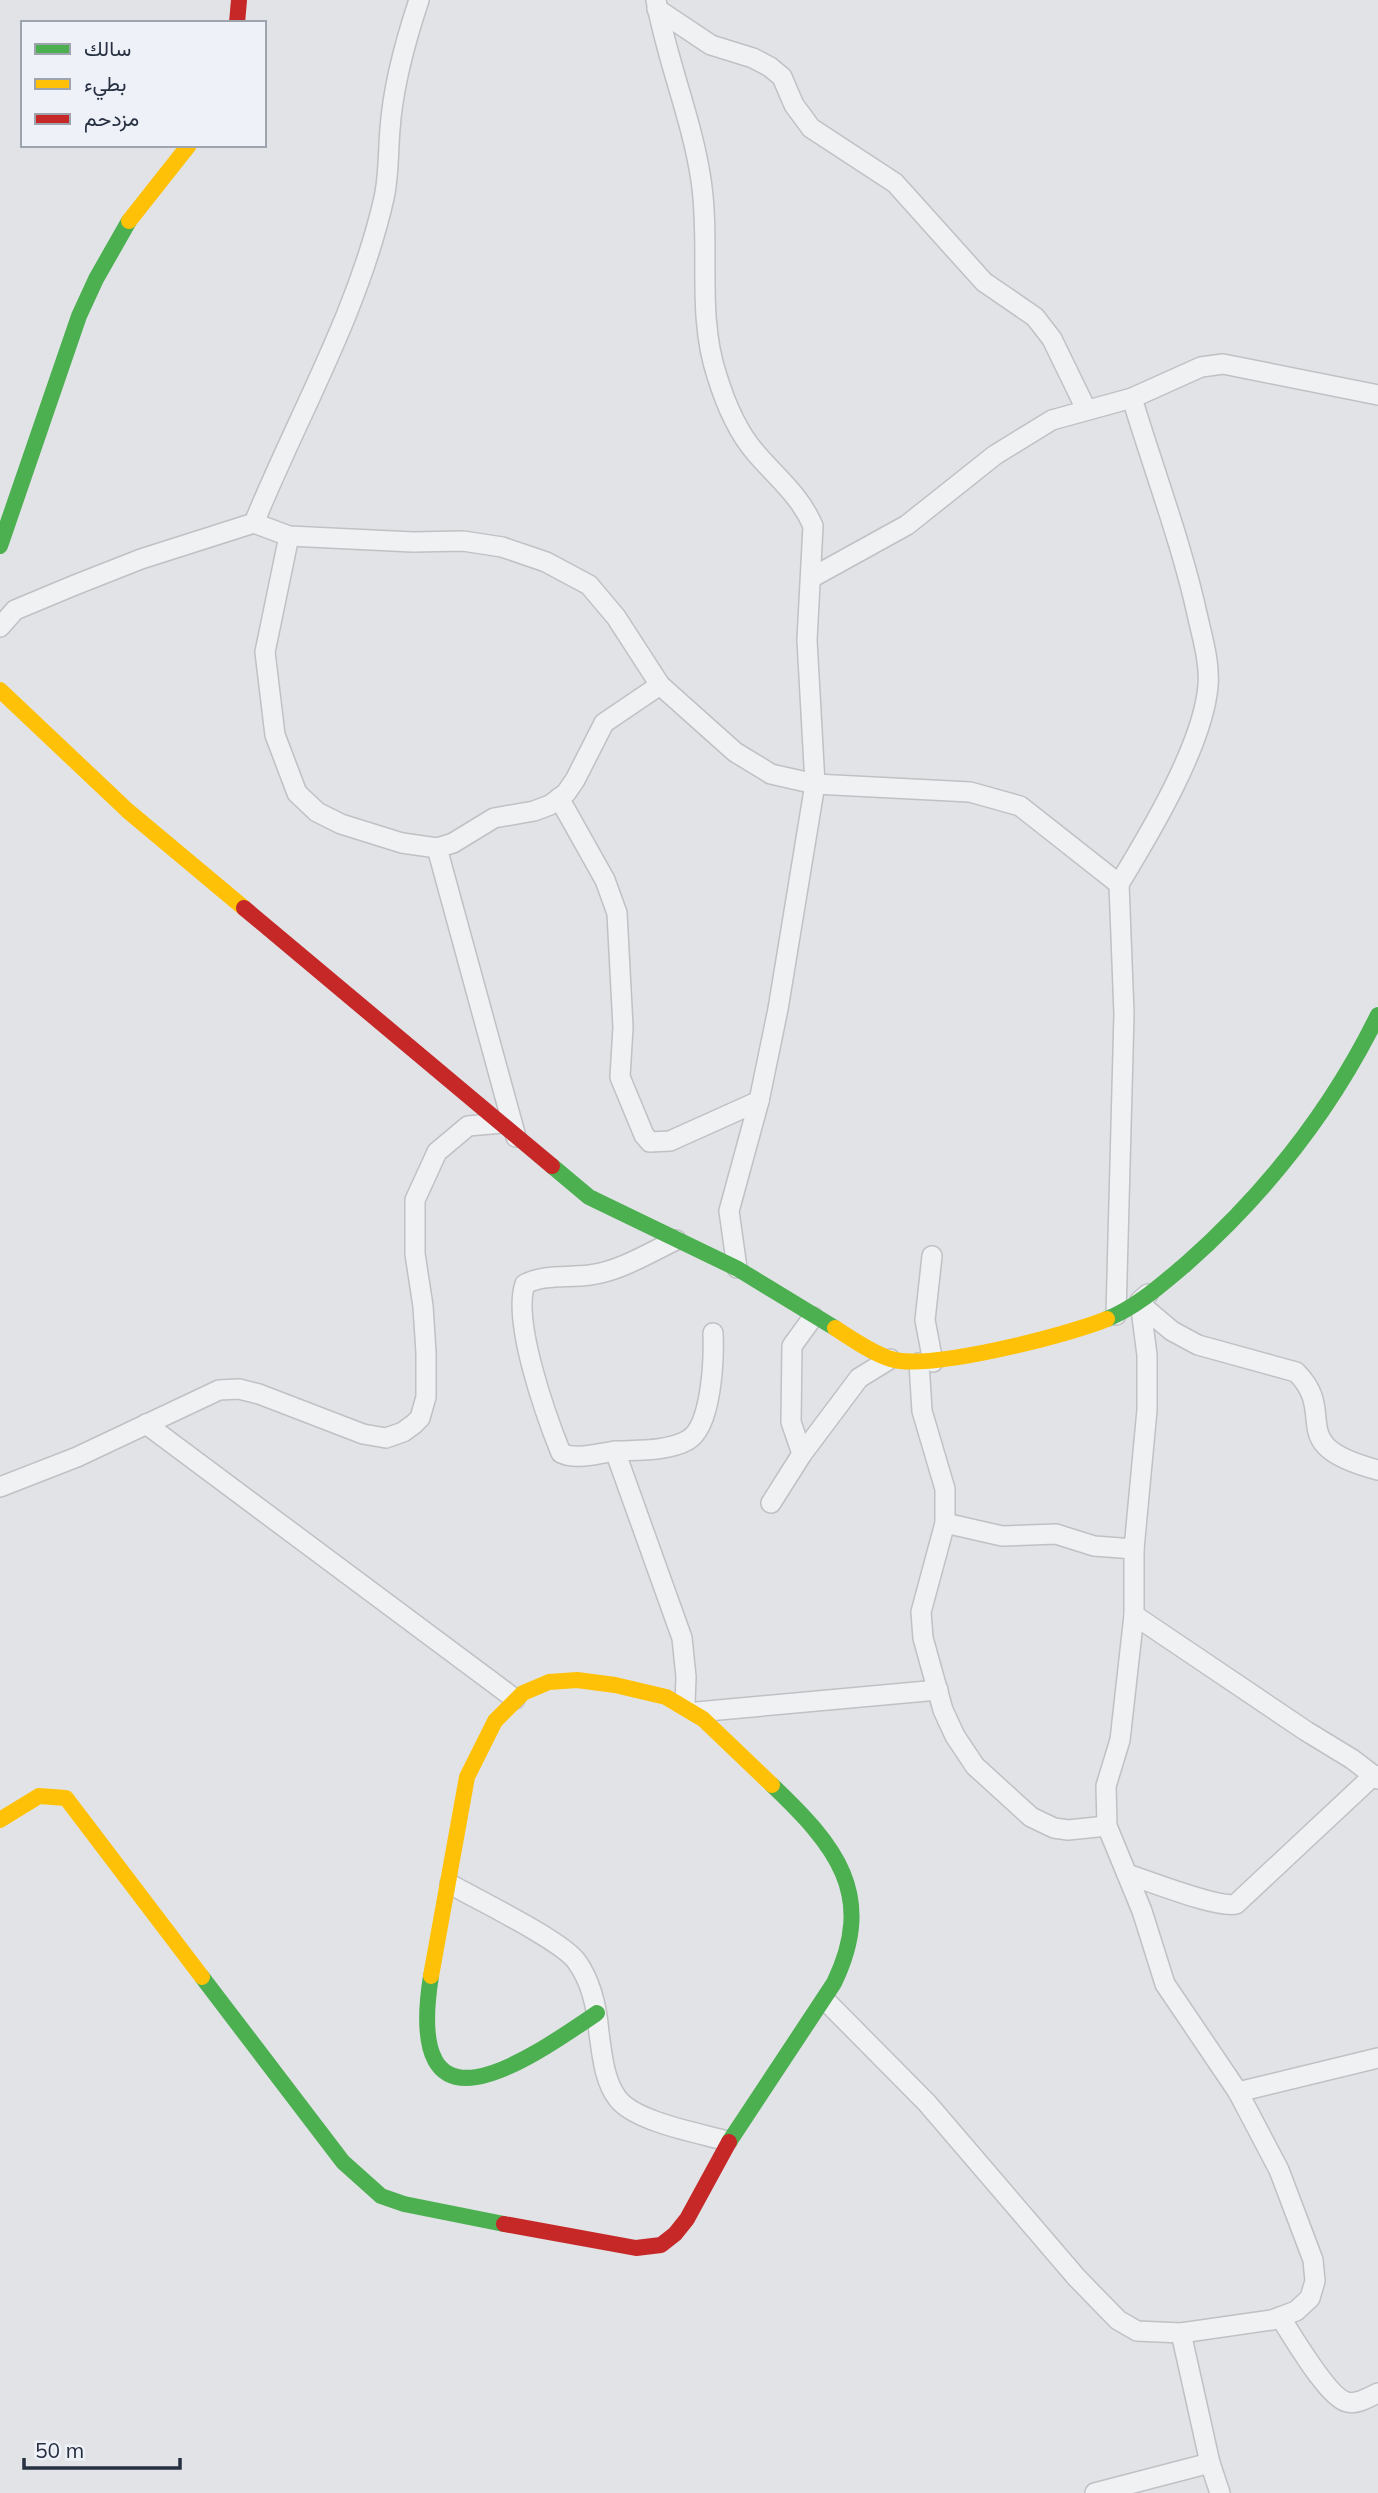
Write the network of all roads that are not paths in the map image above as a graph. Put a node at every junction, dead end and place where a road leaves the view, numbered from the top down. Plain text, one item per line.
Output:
1 (239, 0) edge
2 (419, 0) edge
3 (657, 4) edge
4 (237, 21) edge
5 (187, 147) edge
6 (1378, 395) edge
7 (1132, 398) junction
8 (1086, 409) junction
9 (254, 523) junction
10 (289, 536) junction
11 (0, 546) edge
12 (811, 579) junction
13 (0, 627) edge
14 (660, 685) junction
15 (0, 690) edge
16 (815, 784) junction
17 (559, 799) junction
18 (437, 848) junction
19 (1119, 884) junction
20 (1378, 1015) edge
21 (1369, 1054) edge
22 (759, 1101) junction
23 (502, 1123) junction
24 (517, 1138) junction
25 (676, 1240) junction
26 (932, 1256) dead end
27 (737, 1268) junction
28 (1155, 1289) junction
29 (1140, 1304) junction
30 (1116, 1315) junction
31 (813, 1317) junction
32 (713, 1333) dead end
33 (890, 1359) junction
34 (926, 1362) junction
35 (146, 1424) junction
36 (615, 1451) junction
37 (802, 1454) junction
38 (1378, 1470) edge
39 (0, 1487) edge
40 (771, 1503) dead end
41 (945, 1523) junction
42 (1134, 1549) junction
43 (1134, 1615) junction
44 (937, 1690) junction
45 (515, 1699) junction
46 (691, 1708) junction
47 (1376, 1777) edge
48 (0, 1820) edge
49 (1107, 1826) junction
50 (1127, 1874) junction
51 (450, 1884) junction
52 (825, 2001) junction
53 (597, 2013) junction
54 (1378, 2058) edge
55 (1238, 2092) junction
56 (726, 2141) junction
57 (1280, 2317) junction
58 (1181, 2333) junction
59 (1378, 2393) edge
60 (1210, 2463) junction
61 (1096, 2493) edge
62 (1220, 2493) edge

1 - 4 street
2 - 9 street
3 - 8 street
3 - 12 street
5 - 11 street
6 - 7 street
7 - 8 street
7 - 19 street
8 - 12 street
9 - 10 street
9 - 13 street
10 - 14 street
10 - 18 street
12 - 16 street
14 - 16 street
14 - 17 street
15 - 23 street
16 - 19 street
16 - 22 street
17 - 18 street
17 - 22 street
18 - 24 street
19 - 30 street
20 - 21 street
21 - 28 street
22 - 27 street
23 - 24 street
23 - 35 street
24 - 25 street
25 - 27 street
25 - 36 street
26 - 34 street
27 - 31 street
28 - 29 street
28 - 30 street
29 - 38 street
29 - 42 street
30 - 34 street
31 - 33 street
31 - 37 street
32 - 36 street
33 - 34 street
33 - 37 street
34 - 41 street
35 - 39 street
35 - 45 street
36 - 46 street
37 - 40 street
41 - 42 street
41 - 44 street
42 - 43 street
43 - 47 street
43 - 49 street
44 - 46 street
44 - 49 street
45 - 46 street
45 - 51 street
46 - 52 street
47 - 50 street
48 - 56 street
49 - 50 street
50 - 55 street
51 - 53 street
51 - 53 street
52 - 56 street
52 - 58 street
53 - 56 street
54 - 55 street
55 - 57 street
57 - 58 street
57 - 59 street
58 - 60 street
60 - 61 street
60 - 62 street

